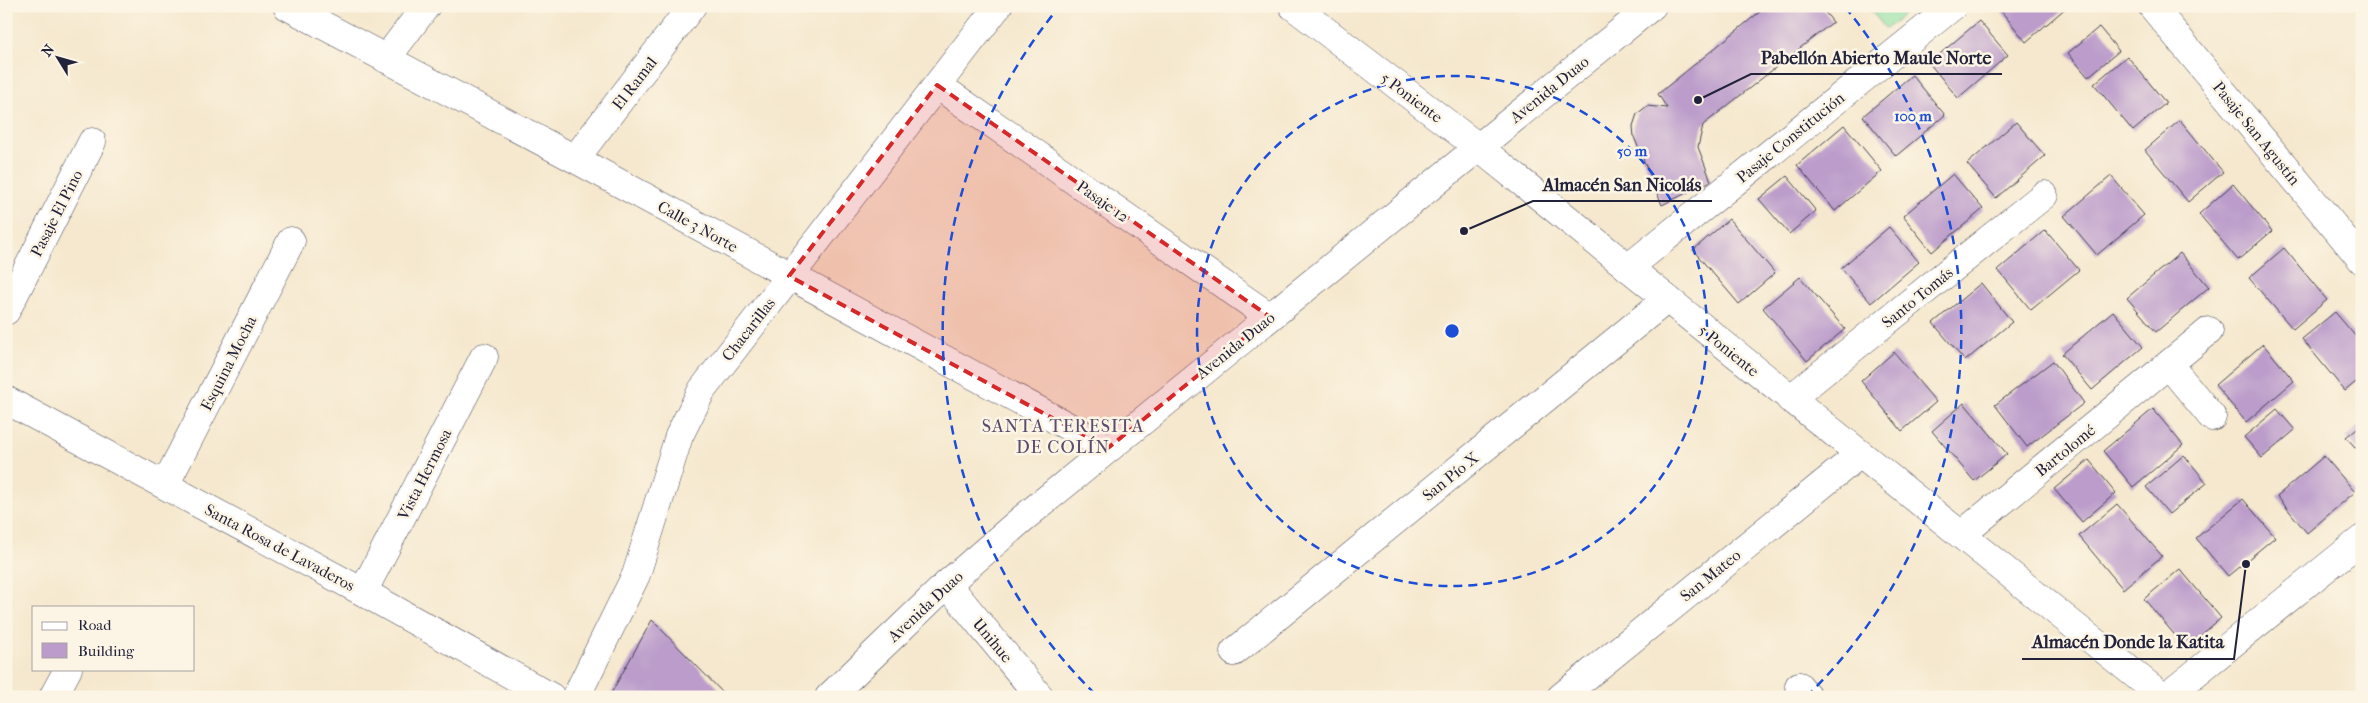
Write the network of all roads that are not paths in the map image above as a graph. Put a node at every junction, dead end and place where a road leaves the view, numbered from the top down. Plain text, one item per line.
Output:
1 (288, 6) edge
2 (426, 6) edge
3 (692, 6) edge
4 (998, 6) edge
5 (1293, 6) edge
6 (1652, 6) edge
7 (1953, 6) edge
8 (2152, 6) edge
9 (386, 59) junction
10 (937, 85) junction
11 (92, 142) dead end
12 (1478, 147) junction
13 (575, 159) junction
14 (2044, 195) dead end
15 (292, 241) dead end
16 (2362, 260) edge
17 (1628, 268) junction
18 (789, 276) junction
19 (1667, 299) junction
20 (6, 311) edge
21 (1270, 317) junction
22 (2209, 331) dead end
23 (484, 357) dead end
24 (2169, 365) junction
25 (1790, 399) junction
26 (6, 400) edge
27 (2212, 418) dead end
28 (1108, 448) junction
29 (1860, 454) junction
30 (165, 485) junction
31 (1961, 535) junction
32 (2362, 539) edge
33 (946, 584) junction
34 (363, 592) junction
35 (1234, 652) dead end
36 (67, 670) edge
37 (53, 697) edge
38 (551, 697) edge
39 (576, 697) edge
40 (829, 697) edge
41 (1040, 697) edge
42 (1561, 697) edge
43 (2164, 697) edge

1 - 9 street, Calle 3 Norte
2 - 9 street
3 - 13 street, El Ramal
4 - 10 street, Chacarillas
5 - 12 street, 5 Poniente
6 - 12 street, Avenida Duao
7 - 17 street, Pasaje Constitución
8 - 16 street, Pasaje San Agustín
9 - 13 street, Calle 3 Norte
10 - 18 street, Chacarillas
10 - 21 street, Pasaje 12
11 - 20 street, Pasaje El Pino
12 - 17 street, 5 Poniente
12 - 21 street, Avenida Duao
13 - 18 street, Calle 3 Norte
14 - 25 street, Santo Tomás
15 - 30 street, Esquina Mocha
17 - 19 street, 5 Poniente
18 - 28 street, Calle 3 Norte
18 - 39 street, Chacarillas
19 - 25 street, 5 Poniente
19 - 35 street, San Pío X
21 - 28 street, Avenida Duao
22 - 24 street, Bartolomé
23 - 34 street, Vista Hermosa
24 - 27 street
24 - 31 street, Bartolomé
25 - 29 street, 5 Poniente
26 - 30 street, Santa Rosa de Lavaderos
28 - 33 street, Avenida Duao
29 - 31 street, 5 Poniente
29 - 42 street, San Mateo
30 - 34 street, Santa Rosa de Lavaderos
31 - 43 street, 5 Poniente
32 - 43 street
33 - 40 street, Avenida Duao
33 - 41 street, Unihue
34 - 38 street, Santa Rosa de Lavaderos
36 - 37 street

